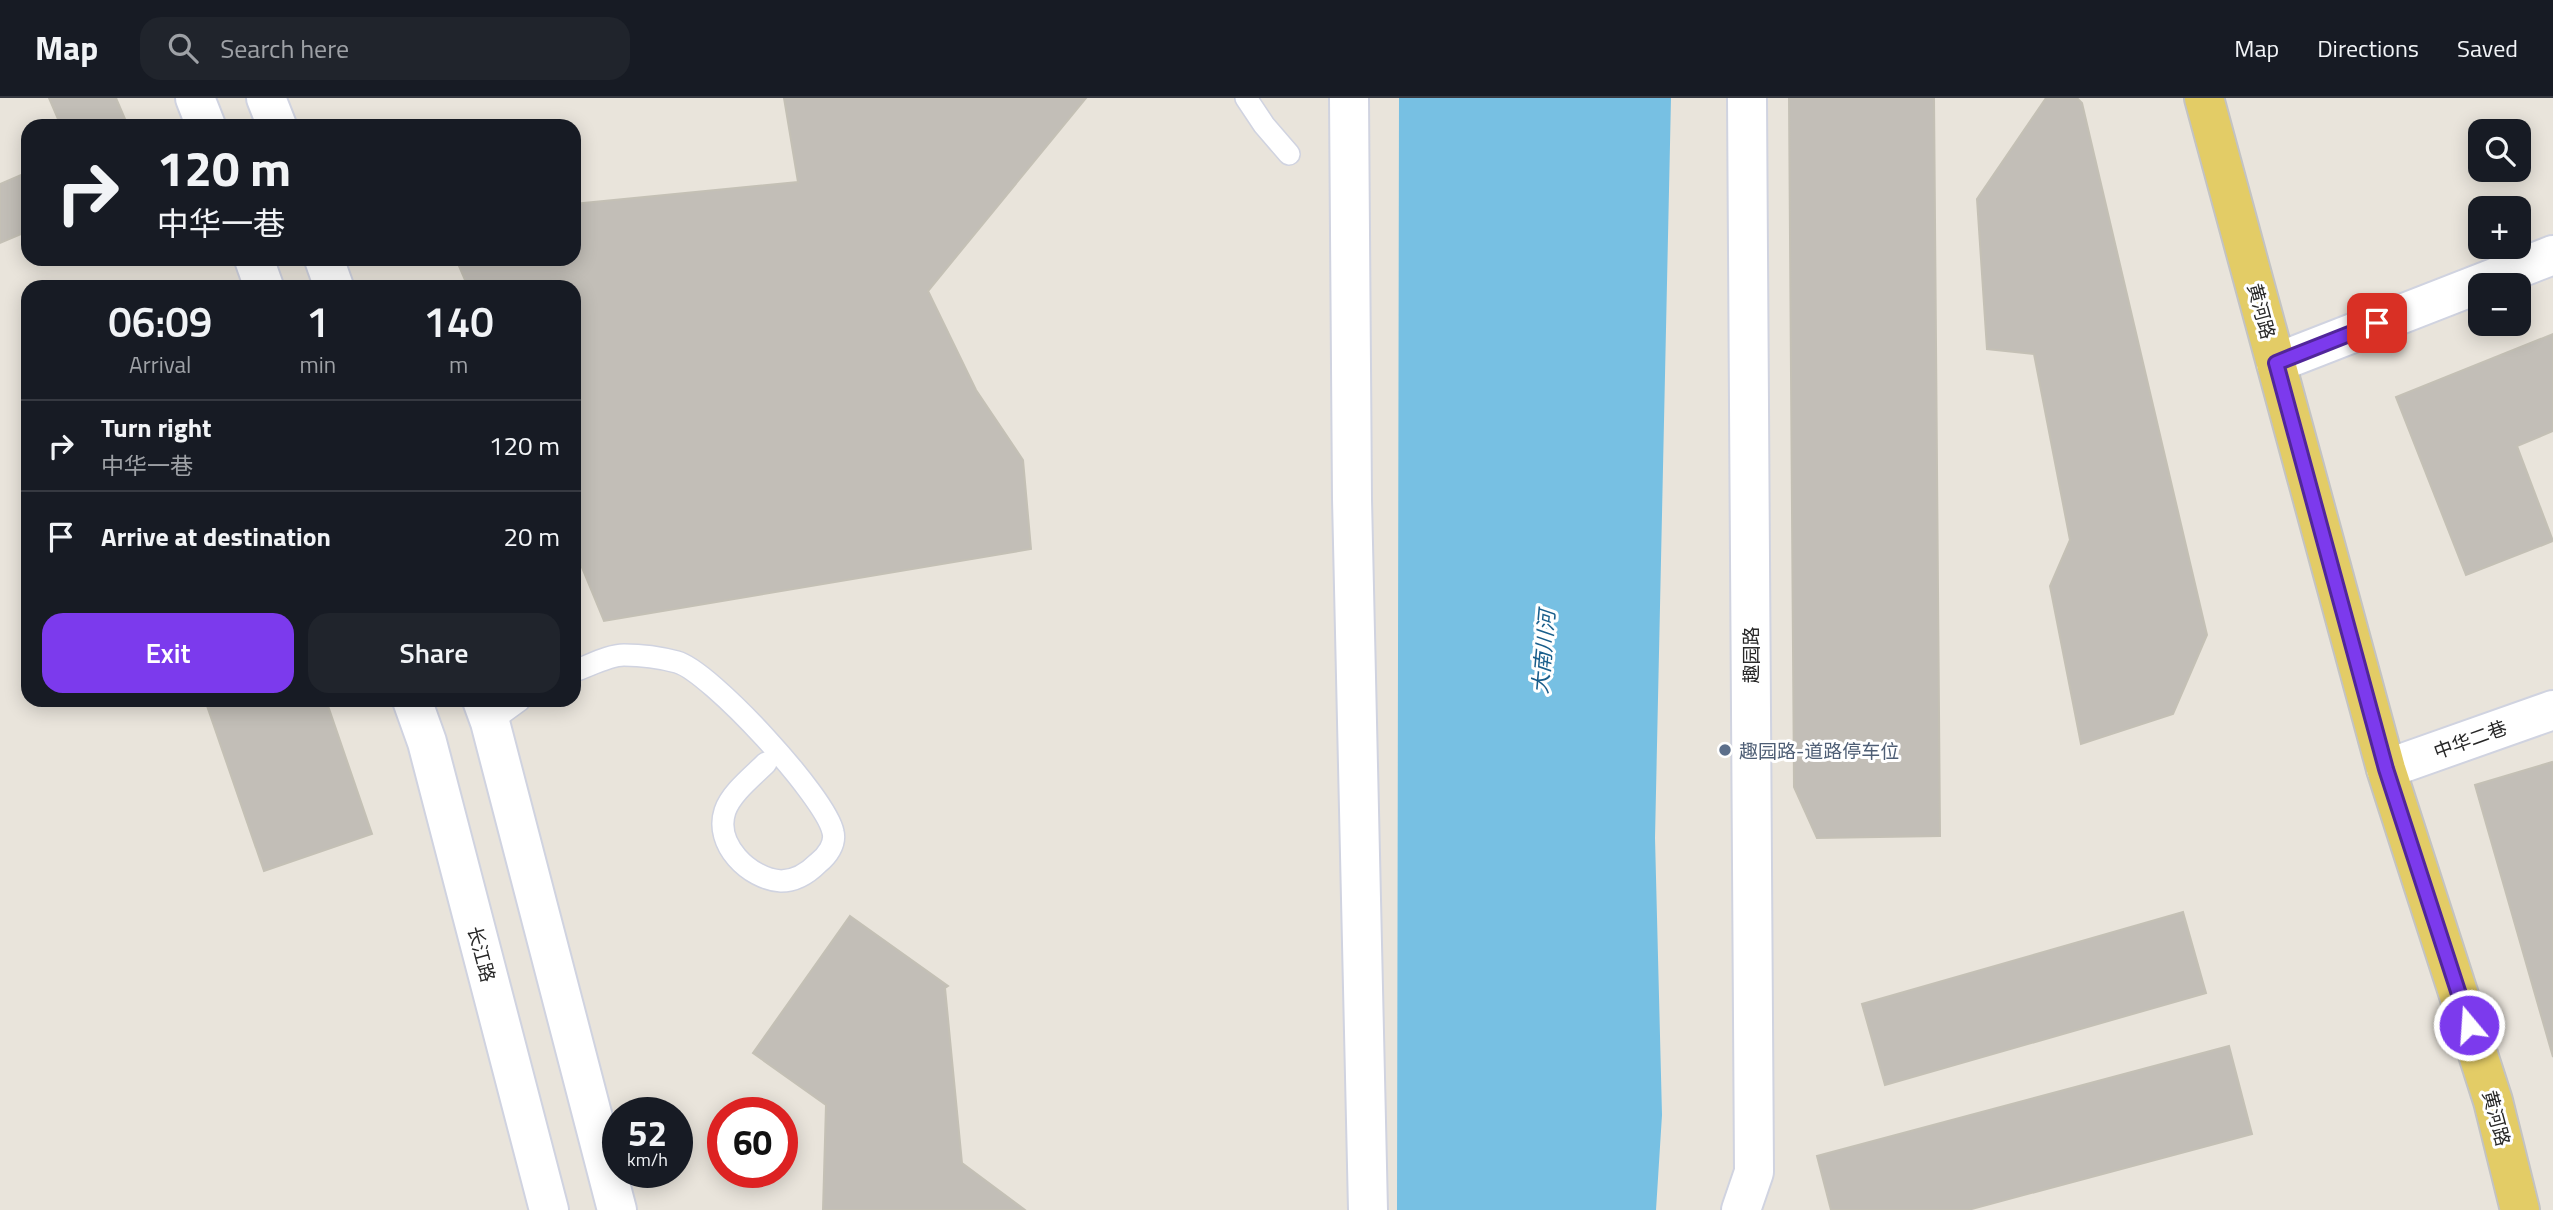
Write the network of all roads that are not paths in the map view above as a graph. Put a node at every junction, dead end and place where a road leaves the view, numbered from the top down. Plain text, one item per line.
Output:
1 (195, 98) edge
2 (266, 98) edge
3 (1246, 98) edge
4 (1349, 98) edge
5 (1747, 98) edge
6 (2204, 98) edge
7 (203, 119) edge
8 (274, 119) edge
9 (1289, 154) dead end
10 (2553, 255) edge
11 (2276, 363) junction
12 (581, 669) edge
13 (414, 707) edge
14 (2553, 710) edge
15 (486, 711) edge
16 (766, 763) dead end
17 (2386, 769) junction
18 (549, 1210) edge
19 (617, 1210) edge
20 (1368, 1210) edge
21 (1741, 1210) edge
22 (2520, 1210) edge

1 - 7 street
2 - 8 street
3 - 9 lane
4 - 20 street
5 - 21 street, 趣园路
6 - 11 main road, 黄河路
10 - 11 street
11 - 17 main road, 黄河路
12 - 16 lane
13 - 18 street, 长江路
14 - 17 street, 中华二巷
15 - 19 street
17 - 22 main road, 黄河路

